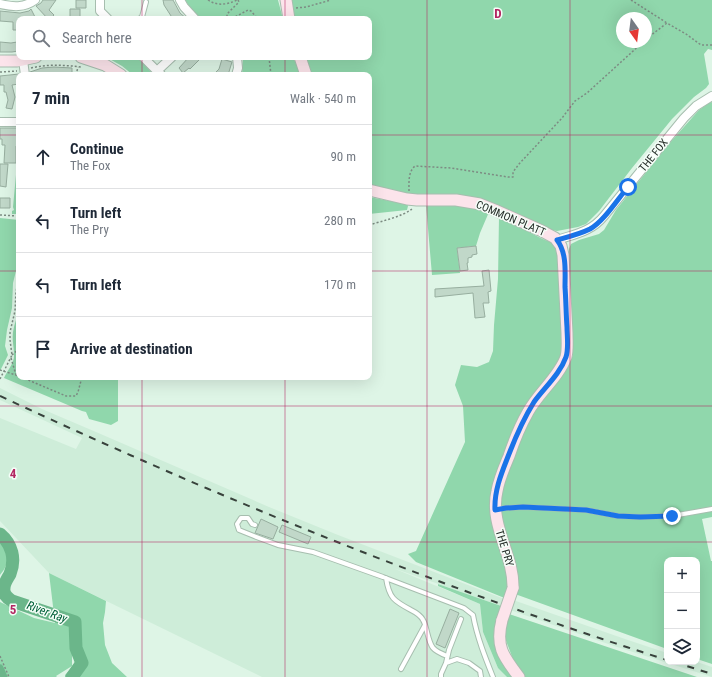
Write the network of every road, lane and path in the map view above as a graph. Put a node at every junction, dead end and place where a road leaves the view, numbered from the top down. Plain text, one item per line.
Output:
1 (35, 0) edge
2 (100, 0) edge
3 (180, 0) edge
4 (208, 0) edge
5 (238, 0) edge
6 (331, 0) edge
7 (631, 0) edge
8 (146, 2) dead end
9 (0, 4) edge
10 (288, 9) edge
11 (105, 16) edge
12 (142, 16) edge
13 (192, 16) edge
14 (227, 16) edge
15 (237, 16) edge
16 (255, 16) edge
17 (667, 23) junction
18 (652, 34) edge
19 (712, 46) edge
20 (636, 48) edge
21 (33, 60) edge
22 (146, 60) edge
23 (170, 60) edge
24 (237, 60) edge
25 (269, 60) edge
26 (301, 60) edge
27 (0, 61) edge
28 (81, 62) edge
29 (24, 68) edge
30 (0, 72) edge
31 (116, 72) edge
32 (160, 72) edge
33 (237, 72) edge
34 (271, 72) edge
35 (305, 72) edge
36 (712, 96) edge
37 (0, 122) edge
38 (16, 122) edge
39 (372, 191) edge
40 (412, 200) junction
41 (0, 215) edge
42 (16, 216) edge
43 (372, 224) edge
44 (557, 240) junction
45 (16, 292) edge
46 (16, 352) edge
47 (12, 355) junction
48 (11, 358) junction
49 (0, 370) edge
50 (4, 371) junction
51 (16, 375) joint
52 (0, 379) edge
53 (27, 380) edge
54 (81, 380) edge
55 (712, 509) edge
56 (495, 510) junction
57 (255, 525) dead end
58 (386, 578) junction
59 (461, 619) dead end
60 (425, 625) junction
61 (0, 656) edge
62 (447, 656) junction
63 (446, 663) junction
64 (401, 669) dead end
65 (9, 677) edge
66 (441, 677) edge
67 (481, 677) edge
68 (493, 677) edge
69 (519, 677) edge

1 - 9 street
2 - 11 street
3 - 13 street
4 - 5 path
5 - 14 path
6 - 10 path
7 - 17 path
8 - 12 lane
15 - 16 path
17 - 18 path
17 - 19 path
20 - 40 path
21 - 29 main road
22 - 32 street
23 - 32 street
24 - 33 street
25 - 34 path
26 - 35 main road
27 - 29 main road
28 - 29 path
28 - 31 main road
29 - 30 path
36 - 44 street, THE FOX
37 - 38 street
39 - 40 main road, COMMON PLATT
40 - 43 path
40 - 44 main road, COMMON PLATT
41 - 42 path
44 - 56 main road, THE PRY
45 - 47 path
46 - 47 path
47 - 48 path
48 - 50 path
48 - 51 path
49 - 50 path
50 - 51 path
50 - 52 path
53 - 54 path
55 - 56 lane
56 - 69 main road, THE PRY, bridge
57 - 58 lane
58 - 60 lane
58 - 68 lane
59 - 62 lane
60 - 62 lane
60 - 64 lane
61 - 65 path
62 - 63 lane
63 - 66 lane
63 - 67 lane

